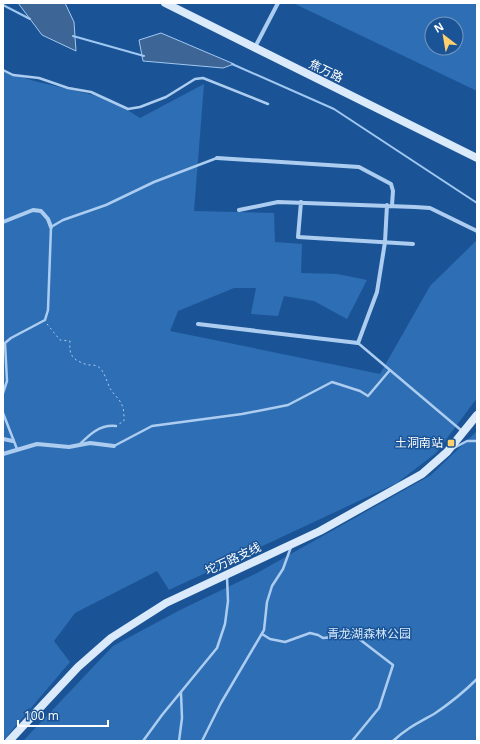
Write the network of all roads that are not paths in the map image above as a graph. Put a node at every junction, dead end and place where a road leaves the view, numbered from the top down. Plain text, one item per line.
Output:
1 (164, 3) edge
2 (278, 3) edge
3 (254, 49) junction
4 (3, 70) edge
5 (268, 104) dead end
6 (217, 158) joint
7 (477, 158) edge
8 (300, 202) junction
9 (387, 205) junction
10 (392, 205) junction
11 (239, 210) dead end
12 (3, 222) edge
13 (51, 227) junction
14 (477, 231) edge
15 (385, 242) junction
16 (413, 244) dead end
17 (198, 324) dead end
18 (358, 343) junction
19 (390, 370) junction
20 (3, 393) edge
21 (3, 413) edge
22 (477, 415) edge
23 (116, 426) road end
24 (464, 432) junction
25 (3, 438) edge
26 (13, 440) junction
27 (477, 441) edge
28 (78, 445) junction
29 (114, 446) joint
30 (17, 449) junction
31 (447, 452) junction
32 (3, 454) edge
33 (291, 546) junction
34 (227, 575) junction
35 (262, 634) junction
36 (477, 679) edge
37 (473, 683) junction
38 (477, 687) edge
39 (180, 693) junction
40 (9, 741) edge
41 (143, 741) edge
42 (179, 741) edge
43 (202, 741) edge
44 (352, 741) edge
45 (393, 741) edge

1 - 3 main road, 焦万路
2 - 3 street
3 - 7 main road, 焦万路
4 - 5 lane
6 - 10 street
6 - 13 lane
8 - 9 street
8 - 11 street
8 - 15 street
9 - 10 street
9 - 15 street
10 - 14 street
12 - 13 street
13 - 20 lane
15 - 16 street
15 - 18 street
17 - 18 street
18 - 19 lane
19 - 24 lane
19 - 29 lane
21 - 26 lane
22 - 24 main road, 坨万路支线
23 - 28 lane
24 - 31 main road, 坨万路支线
25 - 26 street
26 - 30 lane
27 - 31 lane
28 - 29 street
28 - 30 street
30 - 32 street
31 - 33 main road, 坨万路支线
33 - 34 main road, 坨万路支线
33 - 35 lane
34 - 39 lane
34 - 40 main road, 坨万路支线
35 - 43 lane
35 - 44 lane
36 - 37 lane
37 - 38 lane
37 - 45 lane
39 - 41 lane
39 - 42 lane

